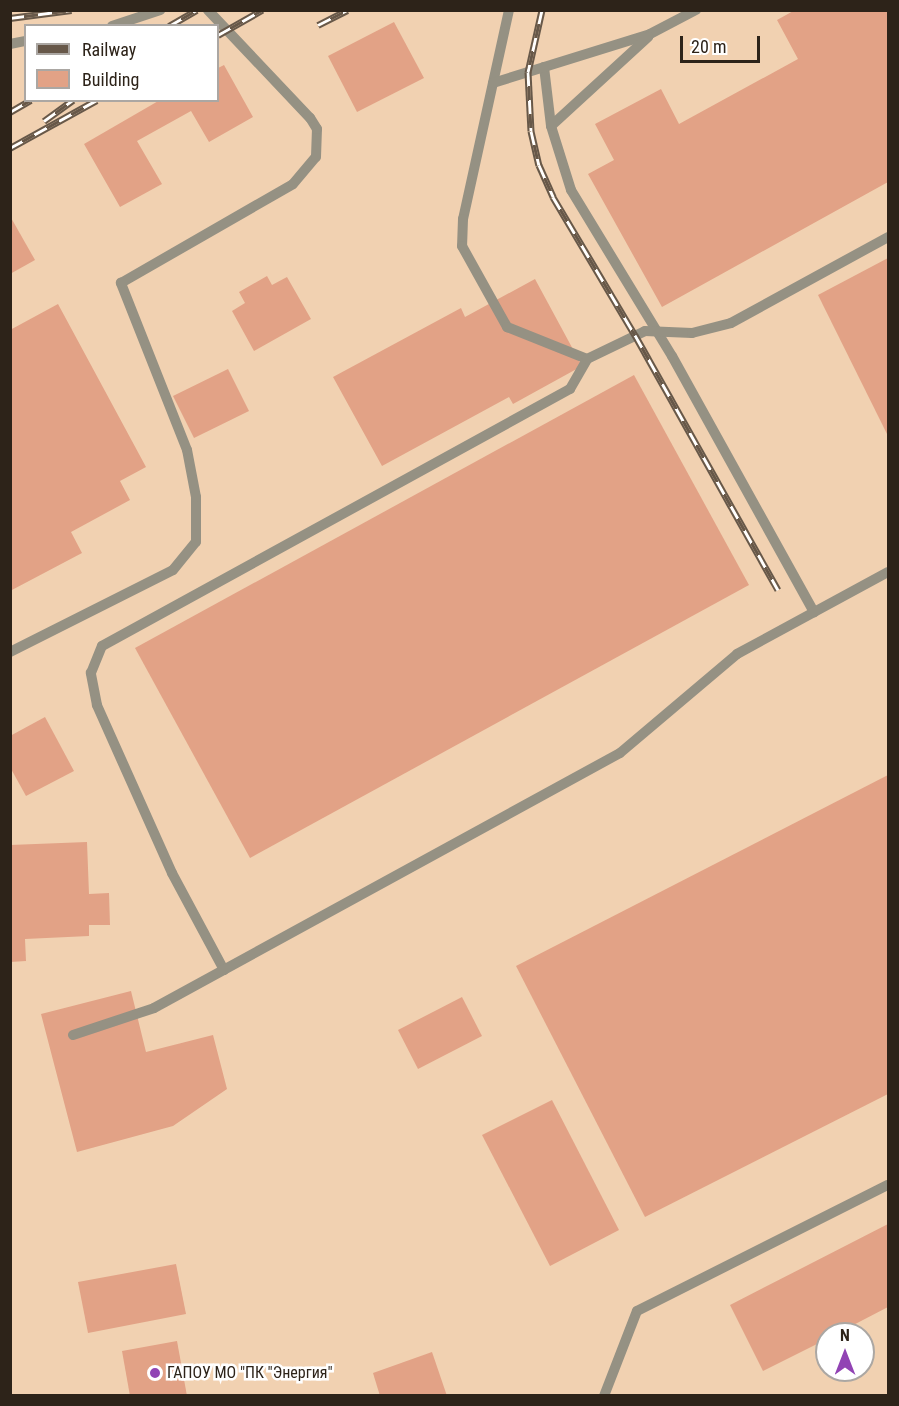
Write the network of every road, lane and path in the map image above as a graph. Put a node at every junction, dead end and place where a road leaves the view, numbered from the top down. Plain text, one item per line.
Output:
1 (160, 10) edge
2 (208, 10) edge
3 (509, 10) edge
4 (696, 10) edge
5 (118, 24) edge
6 (650, 34) junction
7 (544, 67) junction
8 (493, 83) junction
9 (551, 126) junction
10 (888, 237) edge
11 (656, 330) junction
12 (587, 359) junction
13 (888, 572) edge
14 (814, 612) junction
15 (10, 652) edge
16 (224, 970) junction
17 (73, 1035) dead end
18 (888, 1185) edge
19 (604, 1395) edge

1 - 5 lane
2 - 15 lane
3 - 8 lane
4 - 6 lane
6 - 7 lane
6 - 9 lane
7 - 8 lane
7 - 9 lane
8 - 12 lane
9 - 11 lane
10 - 11 lane
11 - 12 lane
11 - 14 lane
12 - 16 lane
13 - 14 lane
14 - 16 lane
16 - 17 lane
18 - 19 lane

